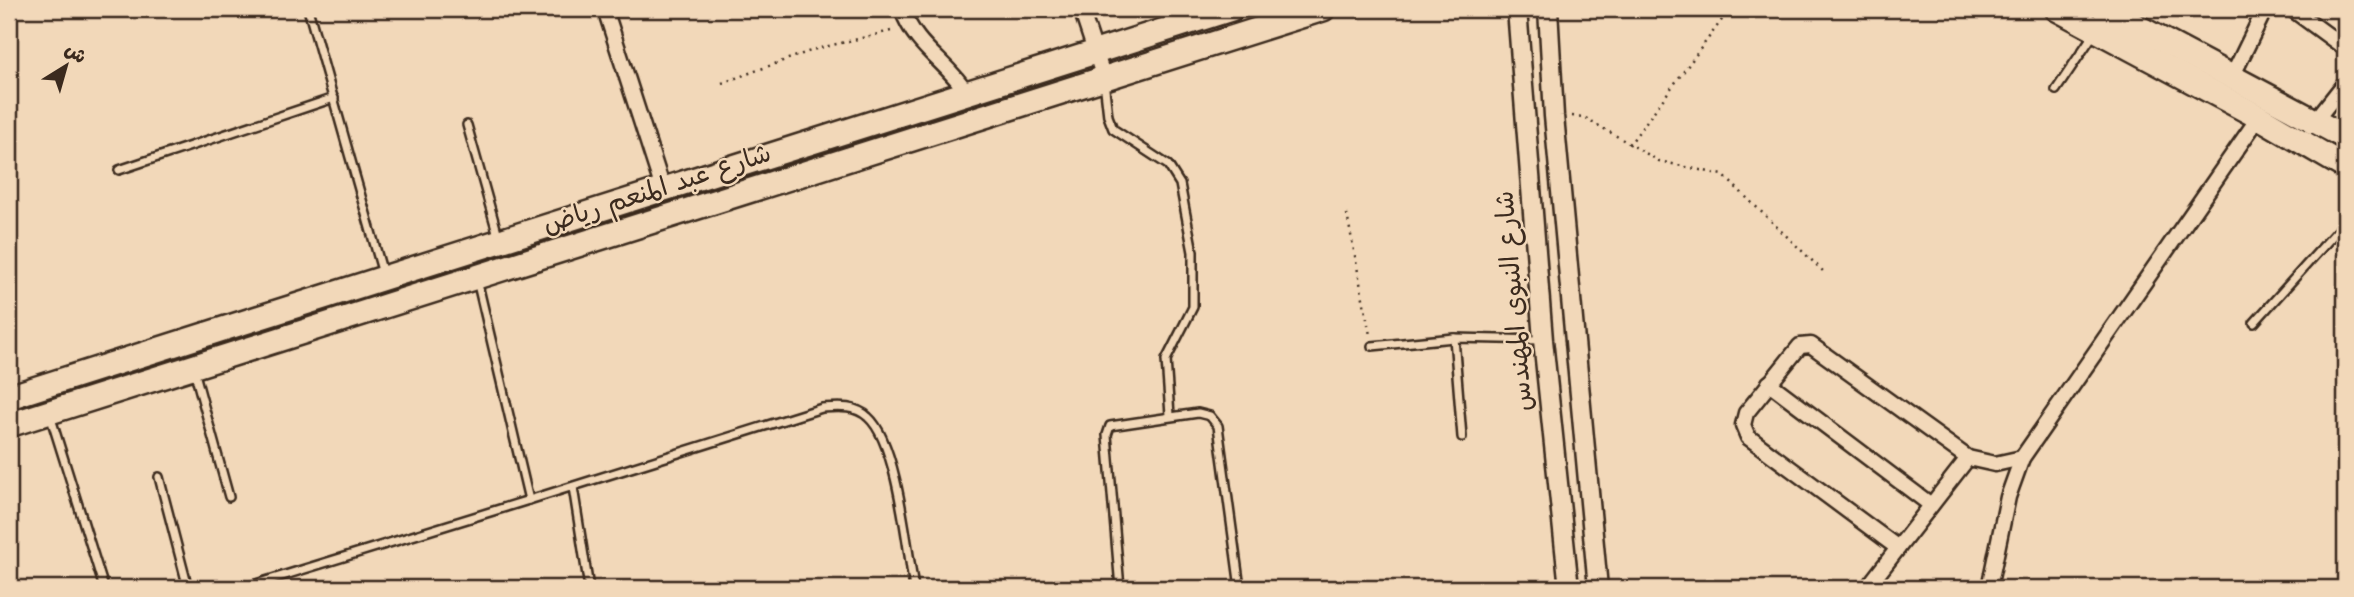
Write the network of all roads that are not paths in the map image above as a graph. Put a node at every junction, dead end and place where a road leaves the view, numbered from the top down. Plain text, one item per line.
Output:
1 (308, 9) edge
2 (605, 9) edge
3 (902, 9) edge
4 (1081, 9) edge
5 (1231, 9) edge
6 (1323, 9) edge
7 (1517, 9) edge
8 (1548, 9) edge
9 (2057, 9) edge
10 (2265, 9) edge
11 (2291, 9) edge
12 (1203, 13) edge
13 (2103, 14) edge
14 (1214, 43) junction
15 (2345, 48) edge
16 (1098, 51) junction
17 (2232, 75) junction
18 (1104, 78) junction
19 (2345, 83) edge
20 (2056, 90) dead end
21 (967, 93) junction
22 (334, 98) junction
23 (2259, 117) junction
24 (2316, 120) junction
25 (467, 125) dead end
26 (2345, 137) edge
27 (2298, 139) junction
28 (2345, 167) edge
29 (119, 170) dead end
30 (663, 189) junction
31 (579, 215) junction
32 (2345, 222) edge
33 (499, 240) junction
34 (585, 240) junction
35 (470, 248) junction
36 (476, 275) junction
37 (384, 278) junction
38 (2254, 323) dead end
39 (1454, 338) junction
40 (1576, 339) junction
41 (1543, 340) junction
42 (186, 341) junction
43 (1371, 346) road end
44 (193, 366) junction
45 (1769, 383) junction
46 (9, 395) edge
47 (49, 412) junction
48 (1170, 415) junction
49 (14, 423) edge
50 (1462, 436) dead end
51 (1968, 458) junction
52 (2022, 458) junction
53 (159, 477) dead end
54 (573, 487) junction
55 (229, 498) dead end
56 (529, 500) junction
57 (1931, 505) junction
58 (1898, 548) junction
59 (104, 588) edge
60 (188, 588) edge
61 (243, 588) edge
62 (589, 588) edge
63 (914, 588) edge
64 (1120, 588) edge
65 (1240, 588) edge
66 (1569, 588) edge
67 (1598, 588) edge
68 (1867, 588) edge
69 (1989, 588) edge

1 - 22 lane
2 - 30 street
3 - 21 street
4 - 16 street
5 - 12 highway, شارع عبد المنعم رياض
6 - 14 highway, شارع عبد المنعم رياض
7 - 41 street, شارع النبوى المهندس
8 - 40 street
9 - 13 highway
10 - 17 street
11 - 15 street
12 - 14 highway
12 - 16 highway, شارع عبد المنعم رياض
13 - 17 highway
13 - 20 lane
13 - 23 highway
14 - 18 highway, شارع عبد المنعم رياض
16 - 18 street
16 - 21 highway, شارع عبد المنعم رياض
17 - 24 highway
18 - 34 highway, شارع عبد المنعم رياض
18 - 48 lane
19 - 24 street
21 - 30 highway, شارع عبد المنعم رياض
22 - 29 lane
22 - 37 lane
23 - 27 highway
23 - 52 street
24 - 26 highway
24 - 27 street
25 - 33 lane
27 - 28 highway
30 - 31 highway, شارع عبد المنعم رياض
31 - 33 highway, شارع عبد المنعم رياض
31 - 34 highway
32 - 38 lane
33 - 35 highway, شارع عبد المنعم رياض
34 - 36 highway, شارع عبد المنعم رياض
35 - 36 highway
35 - 37 highway, شارع عبد المنعم رياض
36 - 44 highway, شارع عبد المنعم رياض
36 - 56 lane
37 - 42 highway, شارع عبد المنعم رياض
39 - 41 lane
39 - 43 lane
39 - 50 lane
40 - 41 street
40 - 67 street
41 - 66 street, شارع النبوى المهندس
42 - 44 highway
42 - 46 highway, شارع عبد المنعم رياض
44 - 47 highway, شارع عبد المنعم رياض
44 - 55 lane
45 - 51 street
45 - 57 street
45 - 58 street
46 - 49 street
47 - 49 highway, شارع عبد المنعم رياض
47 - 59 lane
48 - 64 lane
48 - 65 lane
51 - 52 street
51 - 57 street
52 - 69 street
53 - 60 lane
54 - 56 lane
54 - 62 lane
54 - 63 lane
56 - 61 lane
57 - 58 street
58 - 68 street

